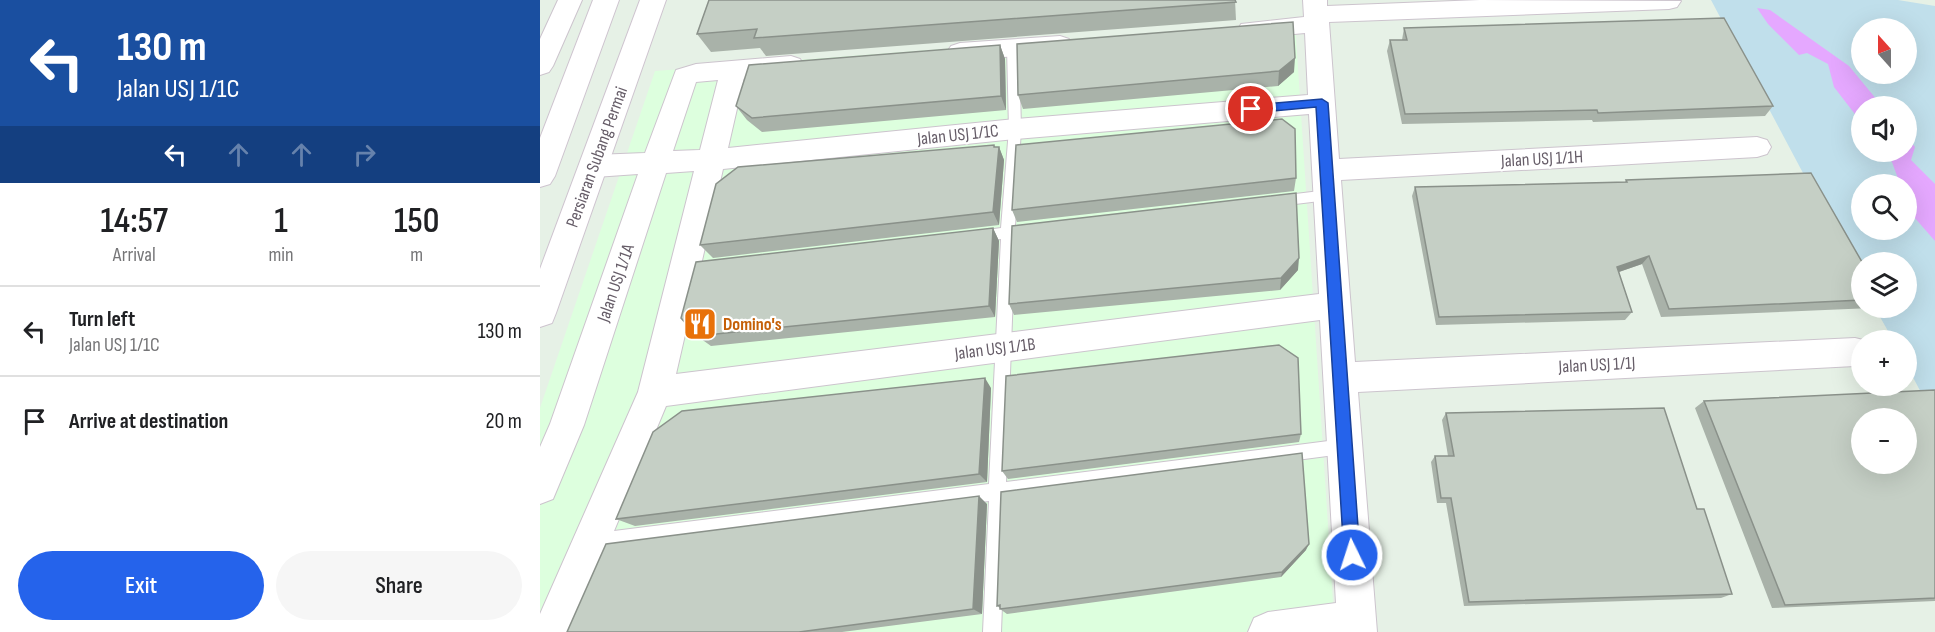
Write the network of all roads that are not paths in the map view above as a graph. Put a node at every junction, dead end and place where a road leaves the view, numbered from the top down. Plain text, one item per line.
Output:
1 (570, 0) edge
2 (606, 0) edge
3 (653, 0) edge
4 (1669, 1) edge
5 (1316, 13) edge
6 (1223, 32) edge
7 (1083, 43) edge
8 (1013, 48) junction
9 (932, 55) edge
10 (815, 64) edge
11 (540, 66) edge
12 (733, 70) junction
13 (1322, 103) junction
14 (1015, 129) junction
15 (1757, 147) dead end
16 (711, 160) junction
17 (656, 164) junction
18 (595, 166) junction
19 (540, 176) edge
20 (1327, 183) junction
21 (1269, 202) edge
22 (1043, 228) edge
23 (1008, 233) junction
24 (962, 238) edge
25 (1335, 305) junction
26 (540, 313) edge
27 (1003, 348) junction
28 (1851, 352) edge
29 (1340, 378) junction
30 (655, 392) junction
31 (1344, 447) junction
32 (540, 487) edge
33 (997, 492) junction
34 (590, 543) junction
35 (1357, 626) edge
36 (552, 632) edge
37 (992, 632) edge
38 (1268, 632) edge

1 - 11 street
2 - 19 main road
3 - 18 main road, Persiaran Subang Permai
4 - 5 street
5 - 6 street
5 - 13 street
7 - 8 street
8 - 9 street
8 - 14 lane
10 - 12 street
12 - 16 street
12 - 17 street, Jalan USJ 1/1A
13 - 14 street, Jalan USJ 1/1C
13 - 20 street
14 - 16 street, Jalan USJ 1/1C
14 - 23 lane
15 - 20 street, Jalan USJ 1/1H
16 - 17 street, Jalan USJ 1/1C
16 - 30 street
17 - 18 street, Jalan USJ 1/1C
17 - 32 street, Jalan USJ 1/1A
18 - 26 main road, Persiaran Subang Permai
20 - 21 lane
20 - 25 street
22 - 23 lane
23 - 24 lane
23 - 27 lane
25 - 27 street, Jalan USJ 1/1B
25 - 29 street
27 - 30 street, Jalan USJ 1/1B
27 - 33 lane
28 - 29 street, Jalan USJ 1/1J
29 - 31 street
30 - 34 street
31 - 33 lane
31 - 35 street
33 - 34 lane
33 - 37 lane
34 - 36 street
35 - 38 street

